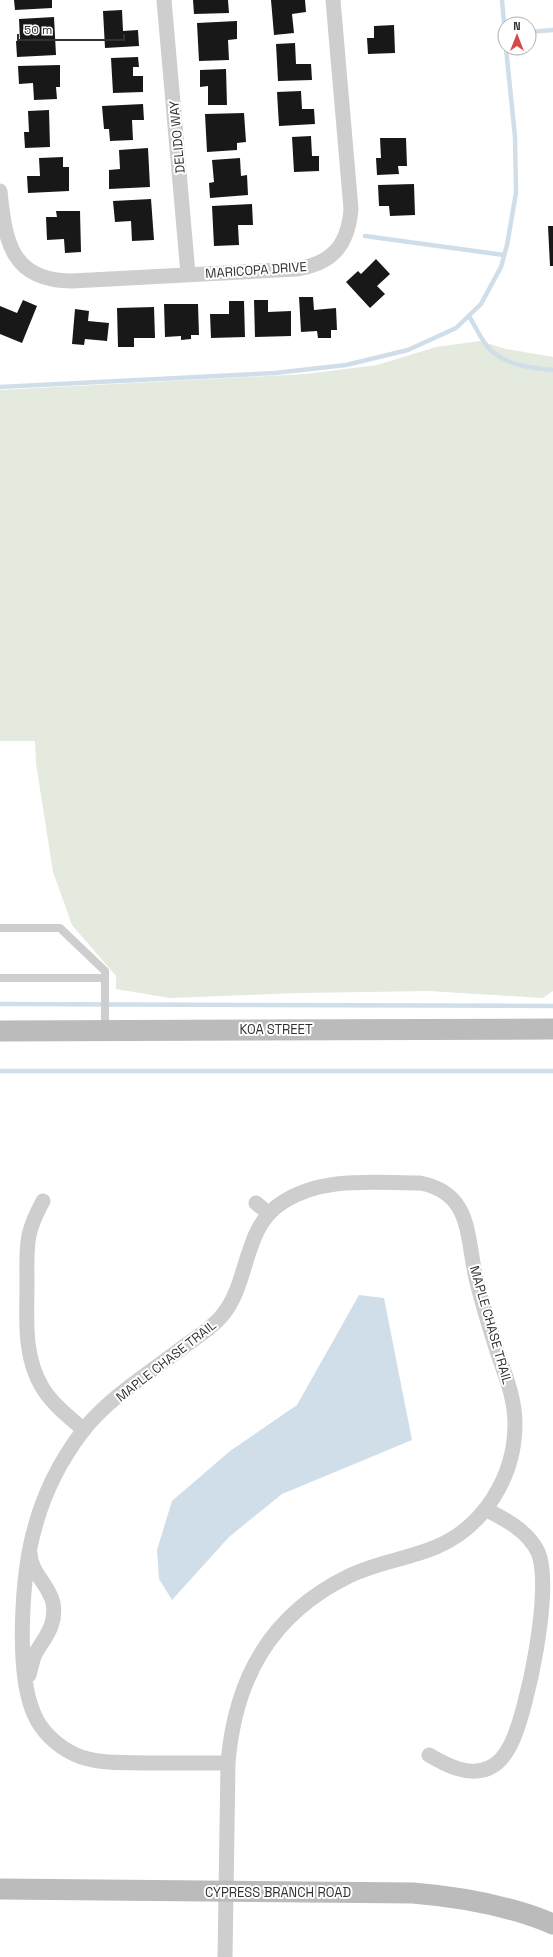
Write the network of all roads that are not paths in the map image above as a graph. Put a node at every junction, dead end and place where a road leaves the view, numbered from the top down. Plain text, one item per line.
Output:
1 (164, 0) edge
2 (333, 0) edge
3 (0, 191) edge
4 (188, 274) junction
5 (0, 928) edge
6 (0, 978) edge
7 (105, 978) junction
8 (553, 1029) edge
9 (105, 1030) junction
10 (0, 1031) edge
11 (42, 1201) dead end
12 (256, 1203) dead end
13 (268, 1214) junction
14 (84, 1430) junction
15 (485, 1509) junction
16 (30, 1544) junction
17 (28, 1686) junction
18 (429, 1755) dead end
19 (228, 1763) junction
20 (0, 1889) edge
21 (226, 1892) junction
22 (553, 1924) edge
23 (225, 1957) edge

1 - 4 street, DELIDO WAY
2 - 4 street, MARICOPA DRIVE
3 - 4 street, MARICOPA DRIVE
5 - 7 lane
6 - 7 lane
7 - 9 lane
8 - 9 street, KOA STREET
9 - 10 street, KOA STREET
11 - 14 street
12 - 13 street
13 - 14 street, MAPLE CHASE TRAIL
13 - 15 street, MAPLE CHASE TRAIL
14 - 16 street, MAPLE CHASE TRAIL
15 - 18 street
15 - 19 street, MAPLE CHASE TRAIL
16 - 17 street, MAPLE CHASE TRAIL
16 - 17 street
17 - 19 street, MAPLE CHASE TRAIL
19 - 21 street, MAPLE CHASE TRAIL
20 - 21 street, CYPRESS BRANCH ROAD
21 - 22 street, CYPRESS BRANCH ROAD
21 - 23 street, MAPLE CHASE TRAIL

